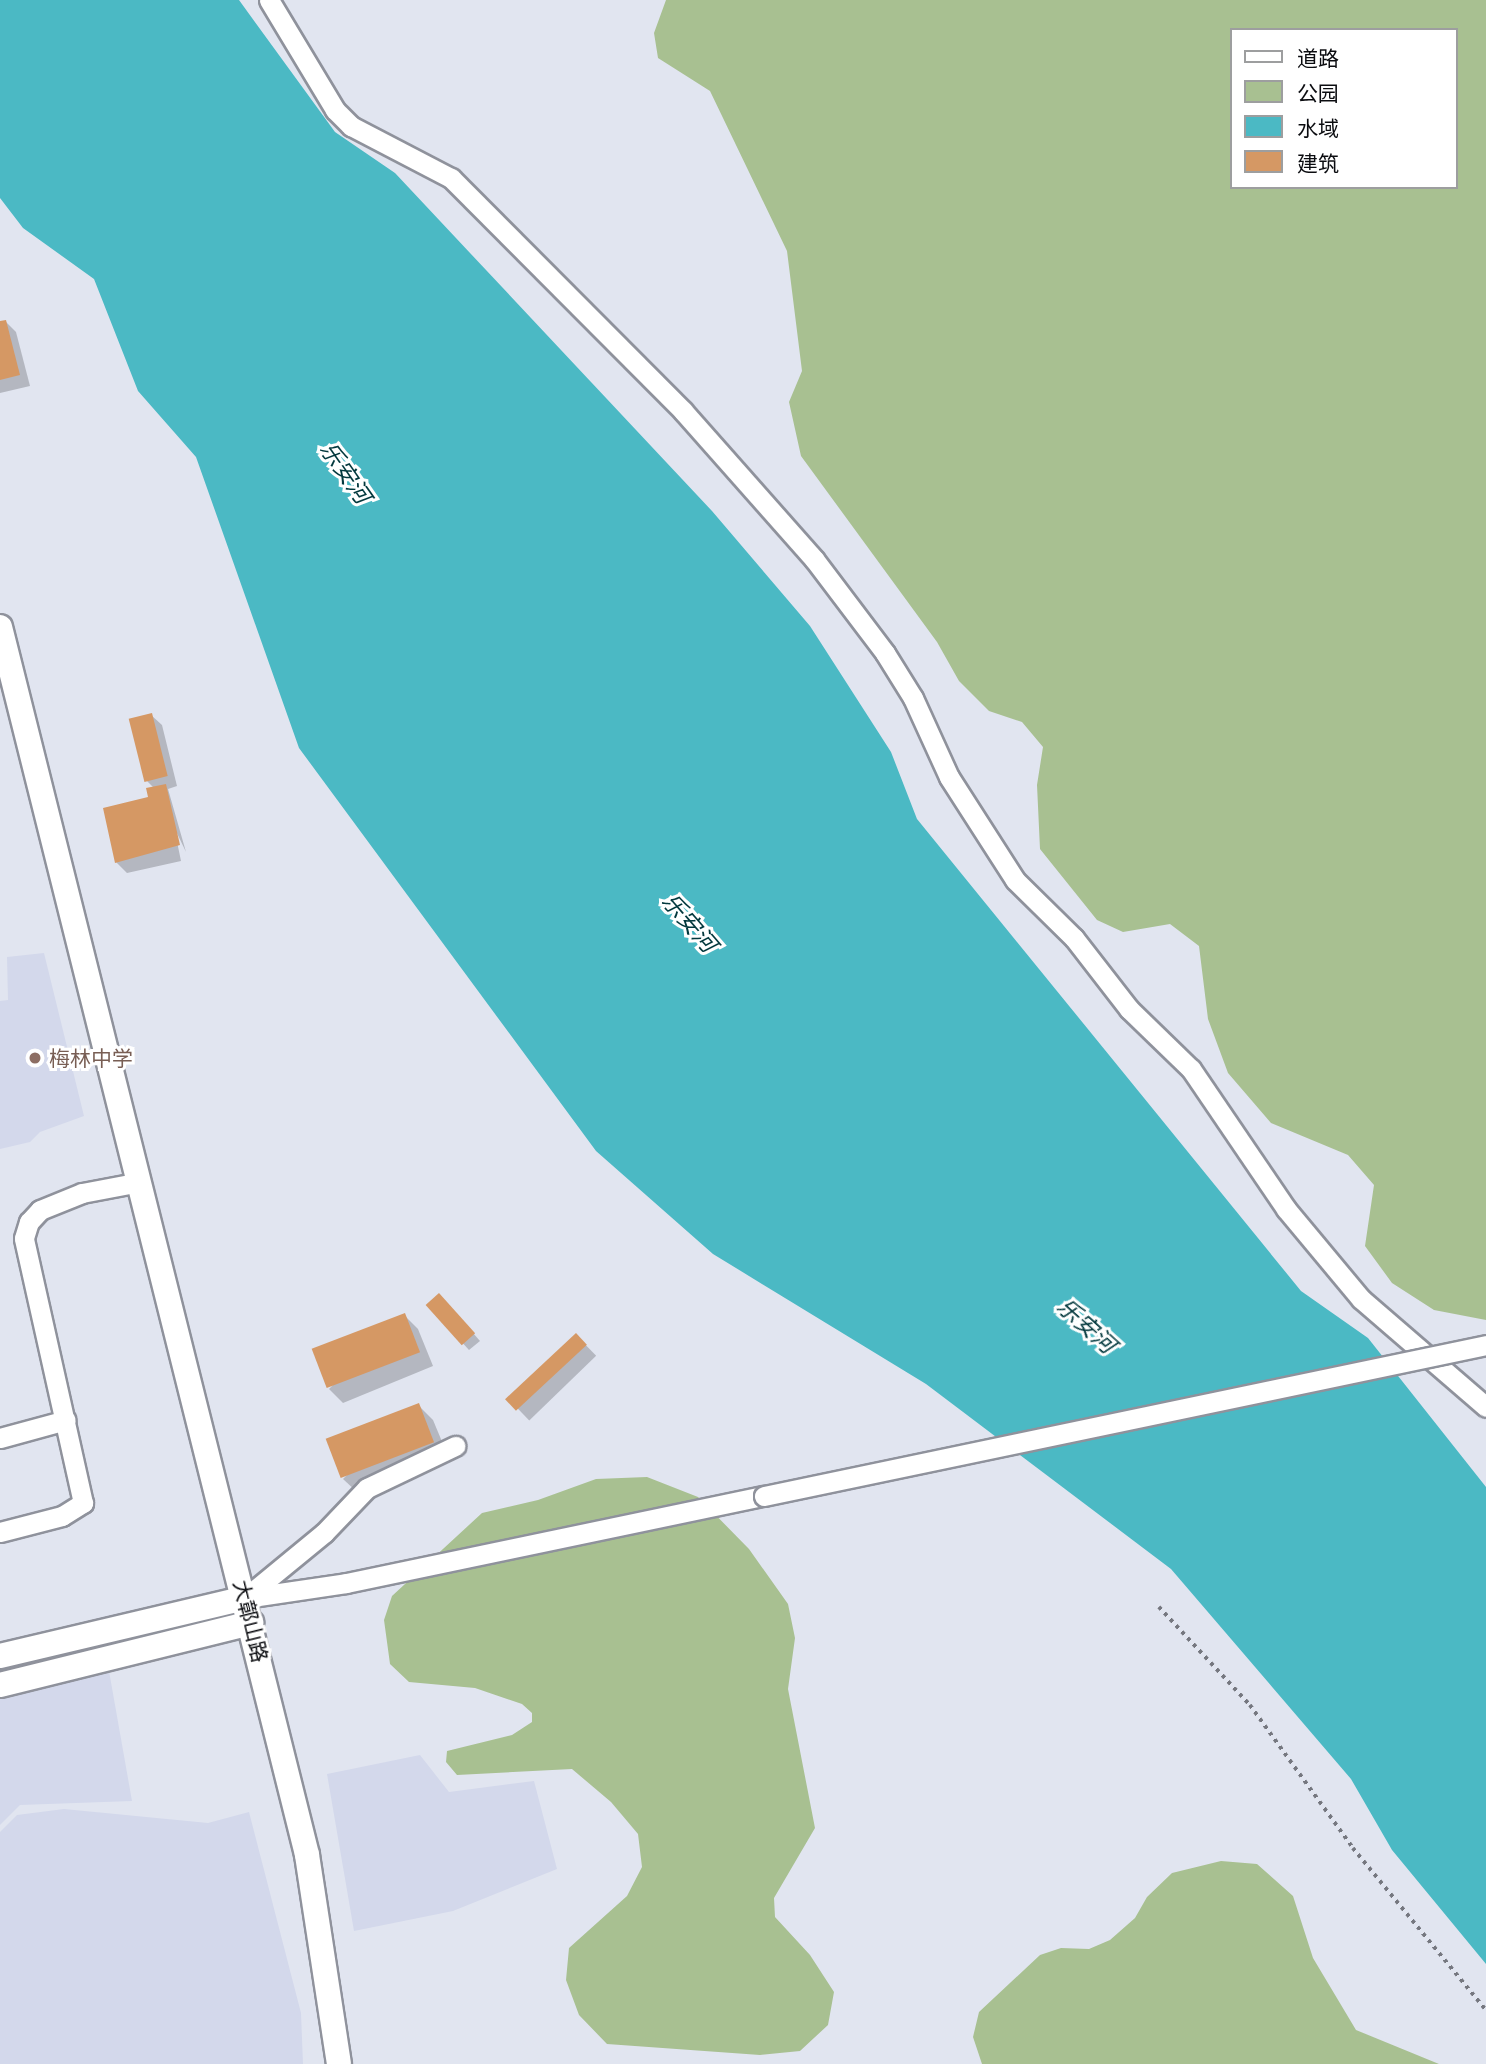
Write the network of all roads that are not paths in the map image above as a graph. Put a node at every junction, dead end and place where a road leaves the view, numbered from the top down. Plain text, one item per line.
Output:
1 (269, 0) edge
2 (0, 627) edge
3 (140, 1182) junction
4 (1486, 1345) edge
5 (1486, 1407) edge
6 (66, 1420) junction
7 (0, 1438) edge
8 (455, 1447) dead end
9 (0, 1532) edge
10 (245, 1598) junction
11 (251, 1623) junction
12 (0, 1656) edge
13 (0, 1685) edge
14 (339, 2064) edge

1 - 5 street
2 - 3 main road, 大鄣山路
3 - 6 street
3 - 10 main road, 大鄣山路
4 - 10 street, bridge
6 - 7 street
6 - 9 street
8 - 10 street
10 - 11 main road, 大鄣山路
10 - 12 main road
11 - 13 main road
11 - 14 main road, 大鄣山路

